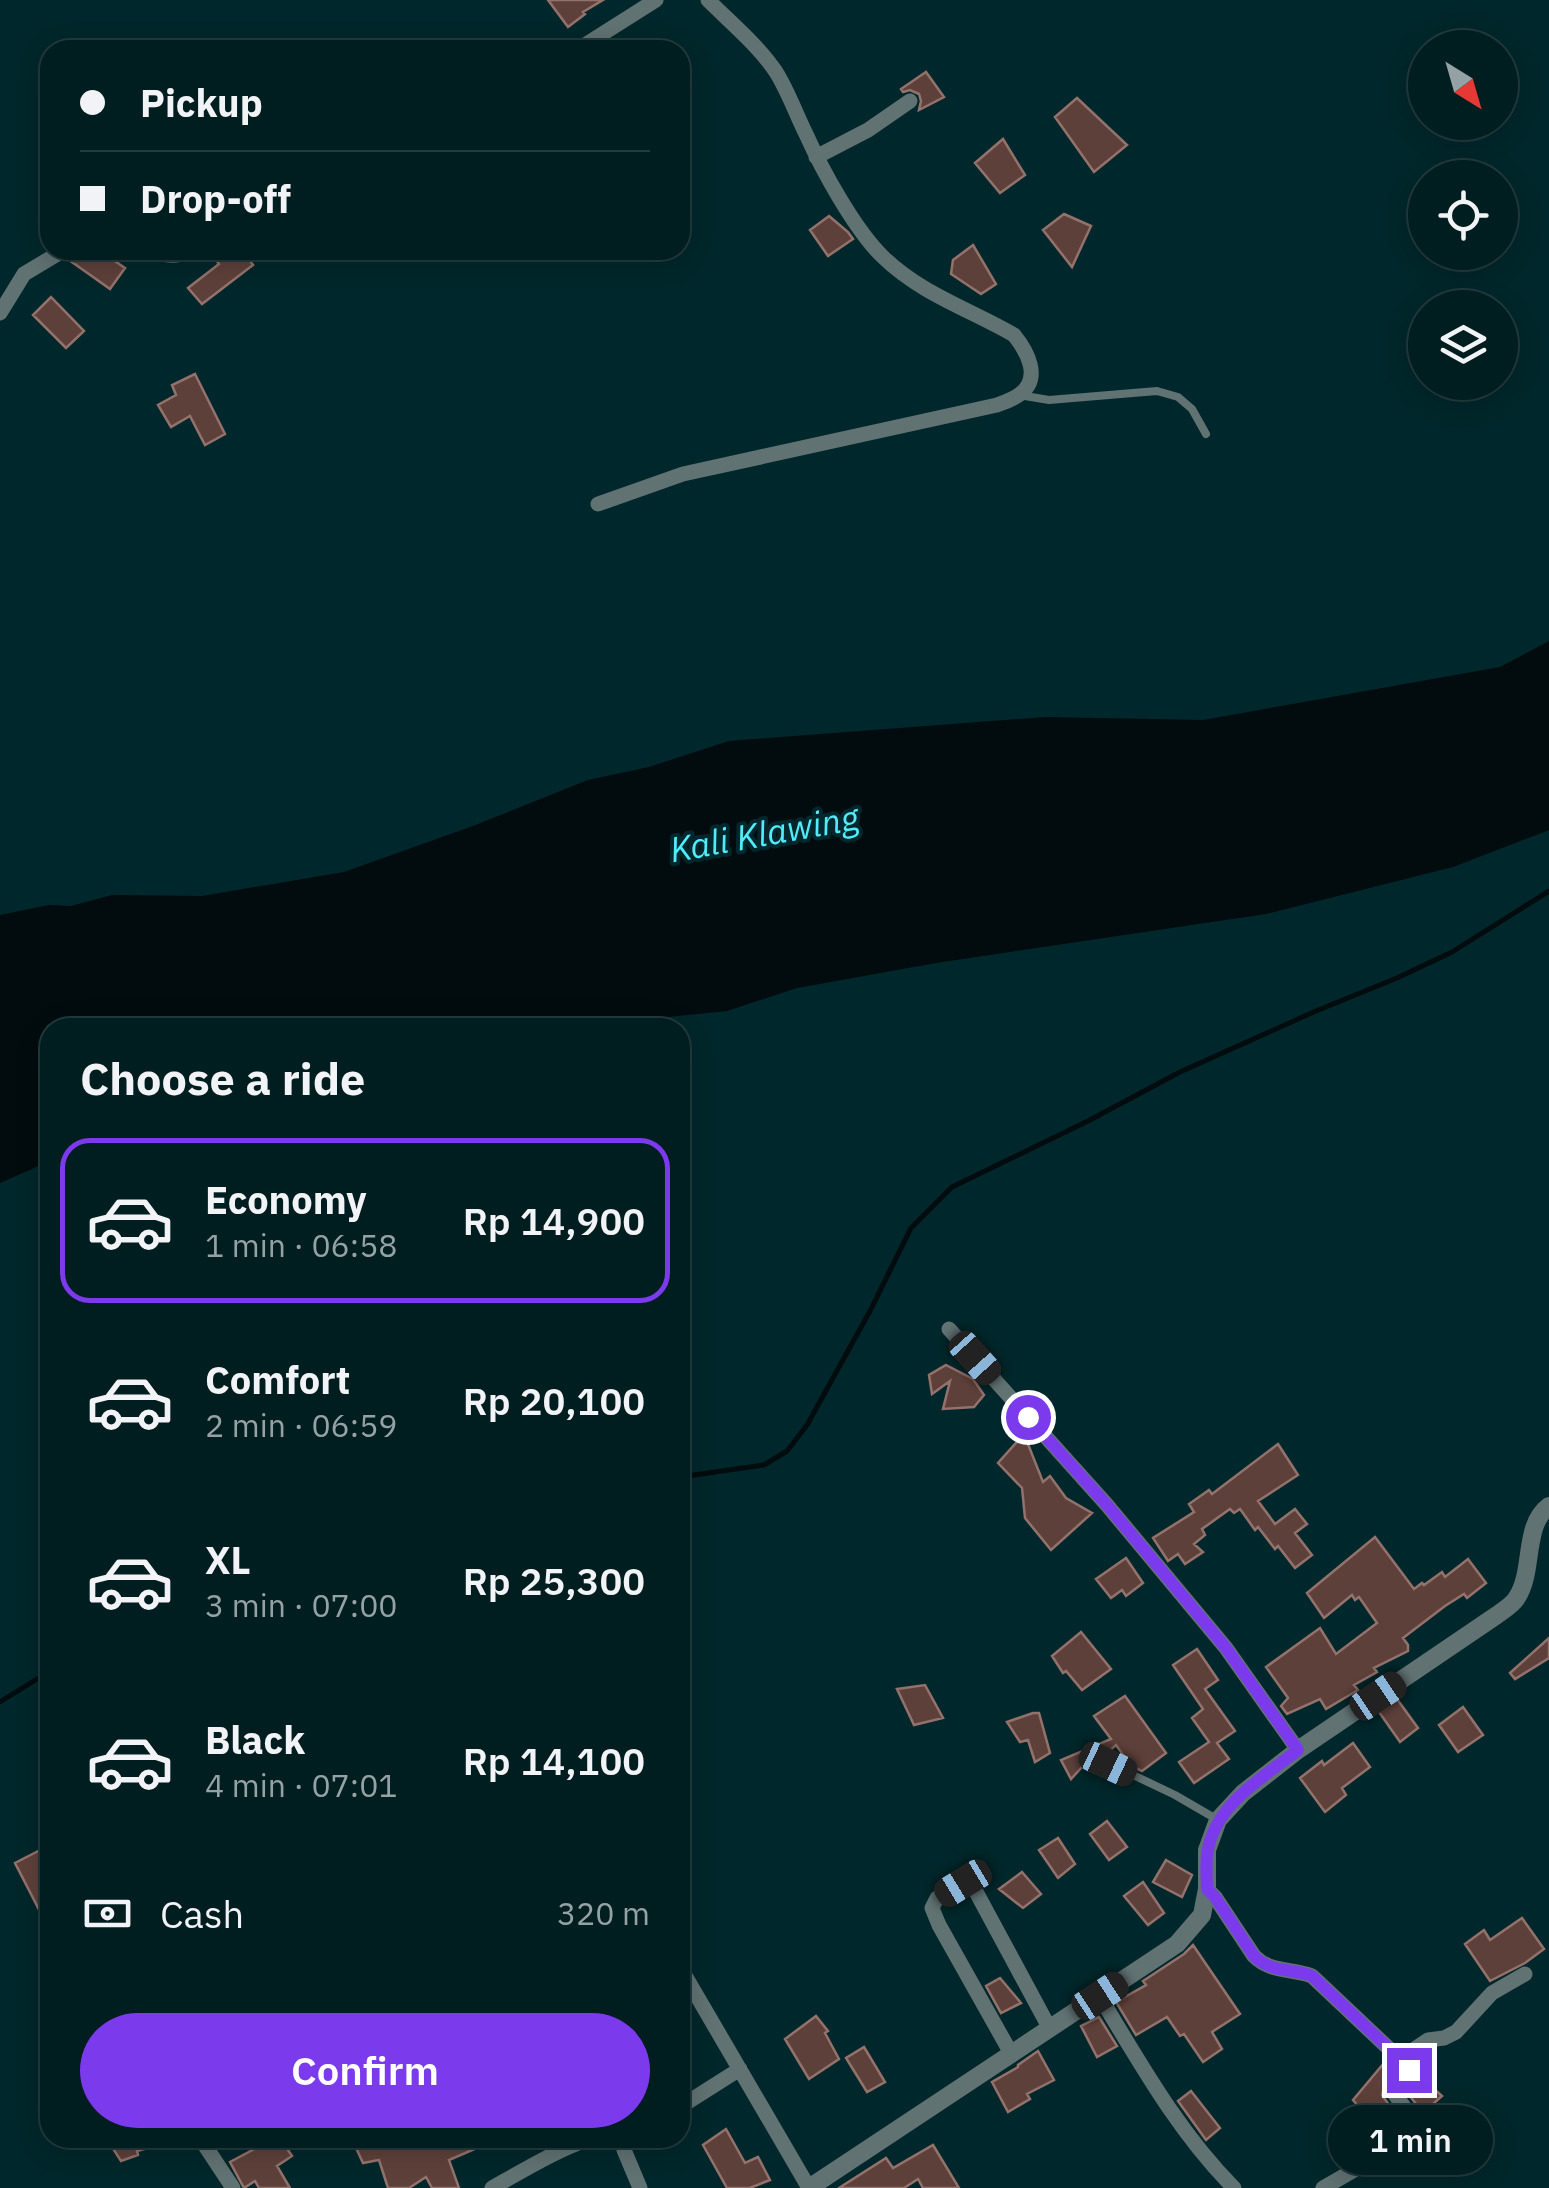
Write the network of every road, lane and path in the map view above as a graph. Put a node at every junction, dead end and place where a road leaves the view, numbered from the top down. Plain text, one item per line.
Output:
1 (656, 0) edge
2 (708, 0) edge
3 (593, 40) edge
4 (910, 101) dead end
5 (816, 157) junction
6 (47, 260) edge
7 (0, 313) edge
8 (1020, 395) junction
9 (1206, 434) dead end
10 (598, 504) dead end
11 (949, 1329) dead end
12 (1549, 1506) edge
13 (1298, 1750) junction
14 (1108, 1764) dead end
15 (1218, 1820) junction
16 (1207, 1889) junction
17 (1524, 1974) dead end
18 (690, 1984) edge
19 (1100, 1996) junction
20 (1050, 2029) junction
21 (1012, 2055) junction
22 (1400, 2059) junction
23 (740, 2069) junction
24 (690, 2101) edge
25 (207, 2148) edge
26 (568, 2148) edge
27 (628, 2148) edge
28 (233, 2188) edge
29 (492, 2188) edge
30 (640, 2188) edge
31 (809, 2188) edge
32 (1234, 2188) edge
33 (1323, 2188) edge

1 - 3 street
2 - 5 street
4 - 5 street
5 - 8 street
6 - 7 street
8 - 9 lane
8 - 10 street
11 - 13 street
12 - 13 street
13 - 15 street
14 - 15 lane
15 - 16 street
16 - 19 street
16 - 22 street
17 - 22 street
18 - 23 street
19 - 20 street
19 - 32 street
20 - 21 street
20 - 21 street
21 - 31 street
22 - 33 street
23 - 24 street
23 - 31 street
25 - 28 street
26 - 29 street
27 - 30 street

